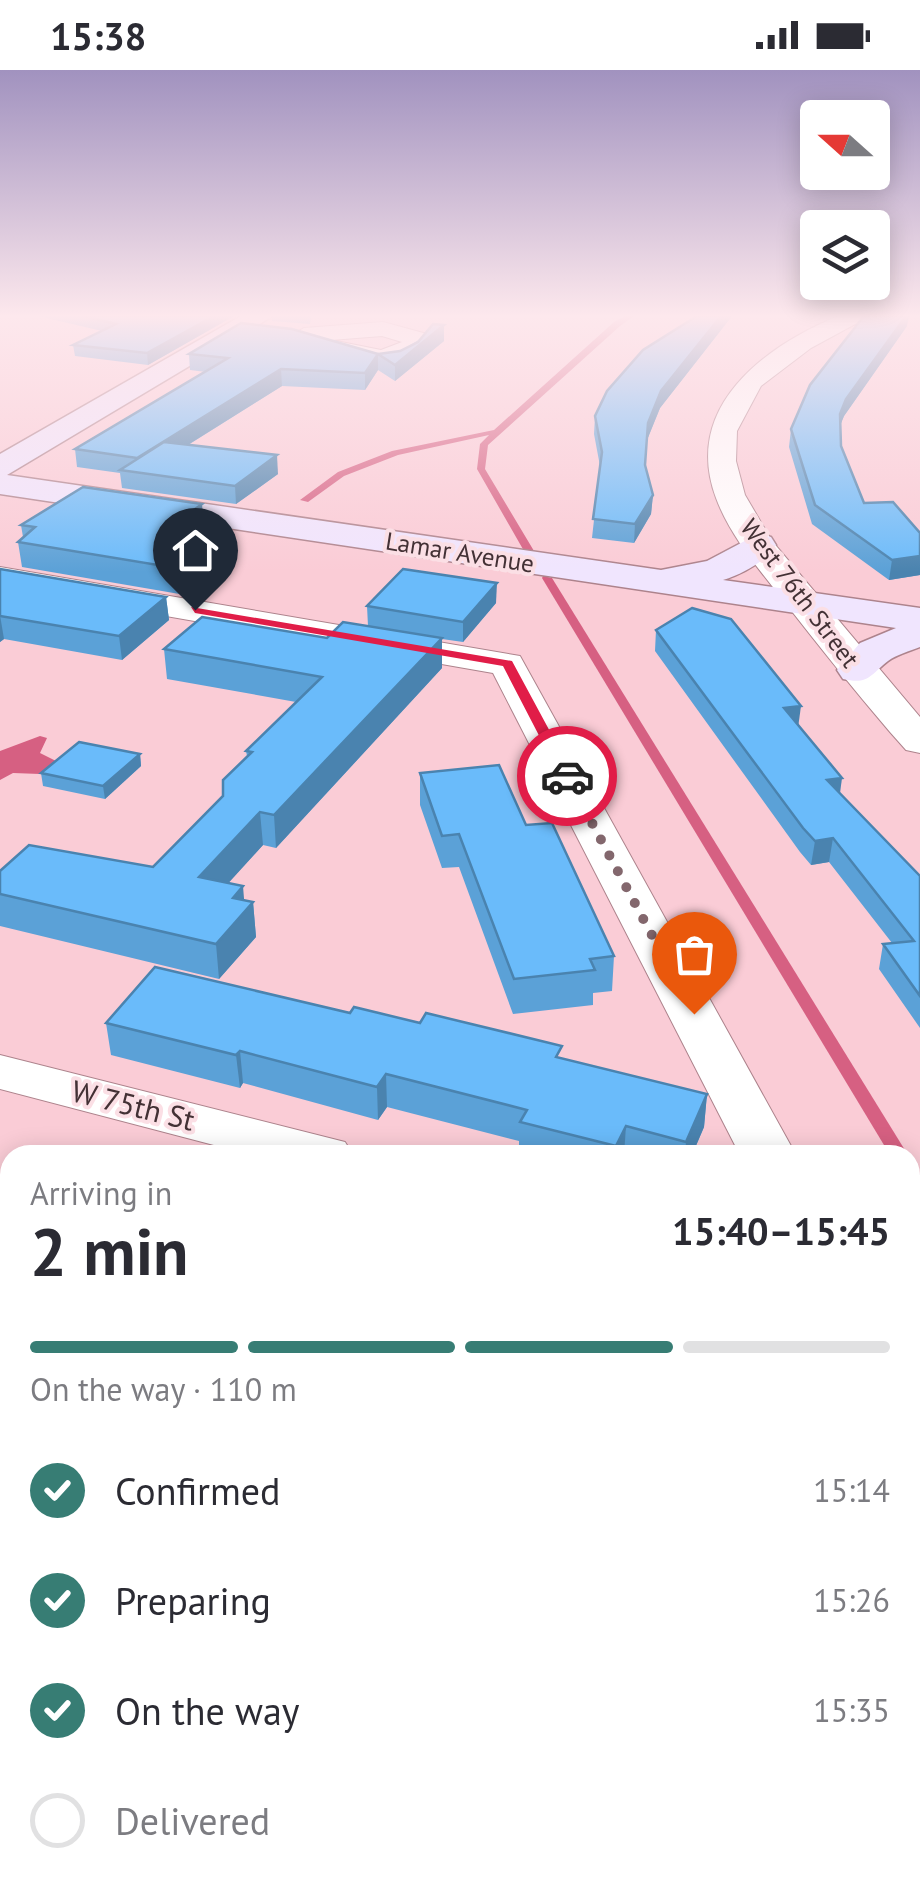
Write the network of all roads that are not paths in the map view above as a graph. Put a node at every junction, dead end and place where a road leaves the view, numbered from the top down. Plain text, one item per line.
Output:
1 (114, 401) edge
2 (736, 401) edge
3 (0, 468) edge
4 (0, 484) edge
5 (758, 544) junction
6 (0, 577) edge
7 (644, 580) junction
8 (804, 602) junction
9 (920, 620) edge
10 (920, 632) edge
11 (858, 670) junction
12 (920, 742) edge
13 (0, 1072) edge
14 (286, 1145) edge
15 (763, 1145) edge

1 - 3 street
2 - 5 street, West 76th Street
4 - 7 street, Lamar Avenue
5 - 7 street
5 - 8 street, West 76th Street
6 - 15 street
7 - 8 street, Lamar Avenue
8 - 9 street, Lamar Avenue
8 - 11 street, West 76th Street
10 - 11 street
11 - 12 street, West 76th Street
13 - 14 street, W 75th St

